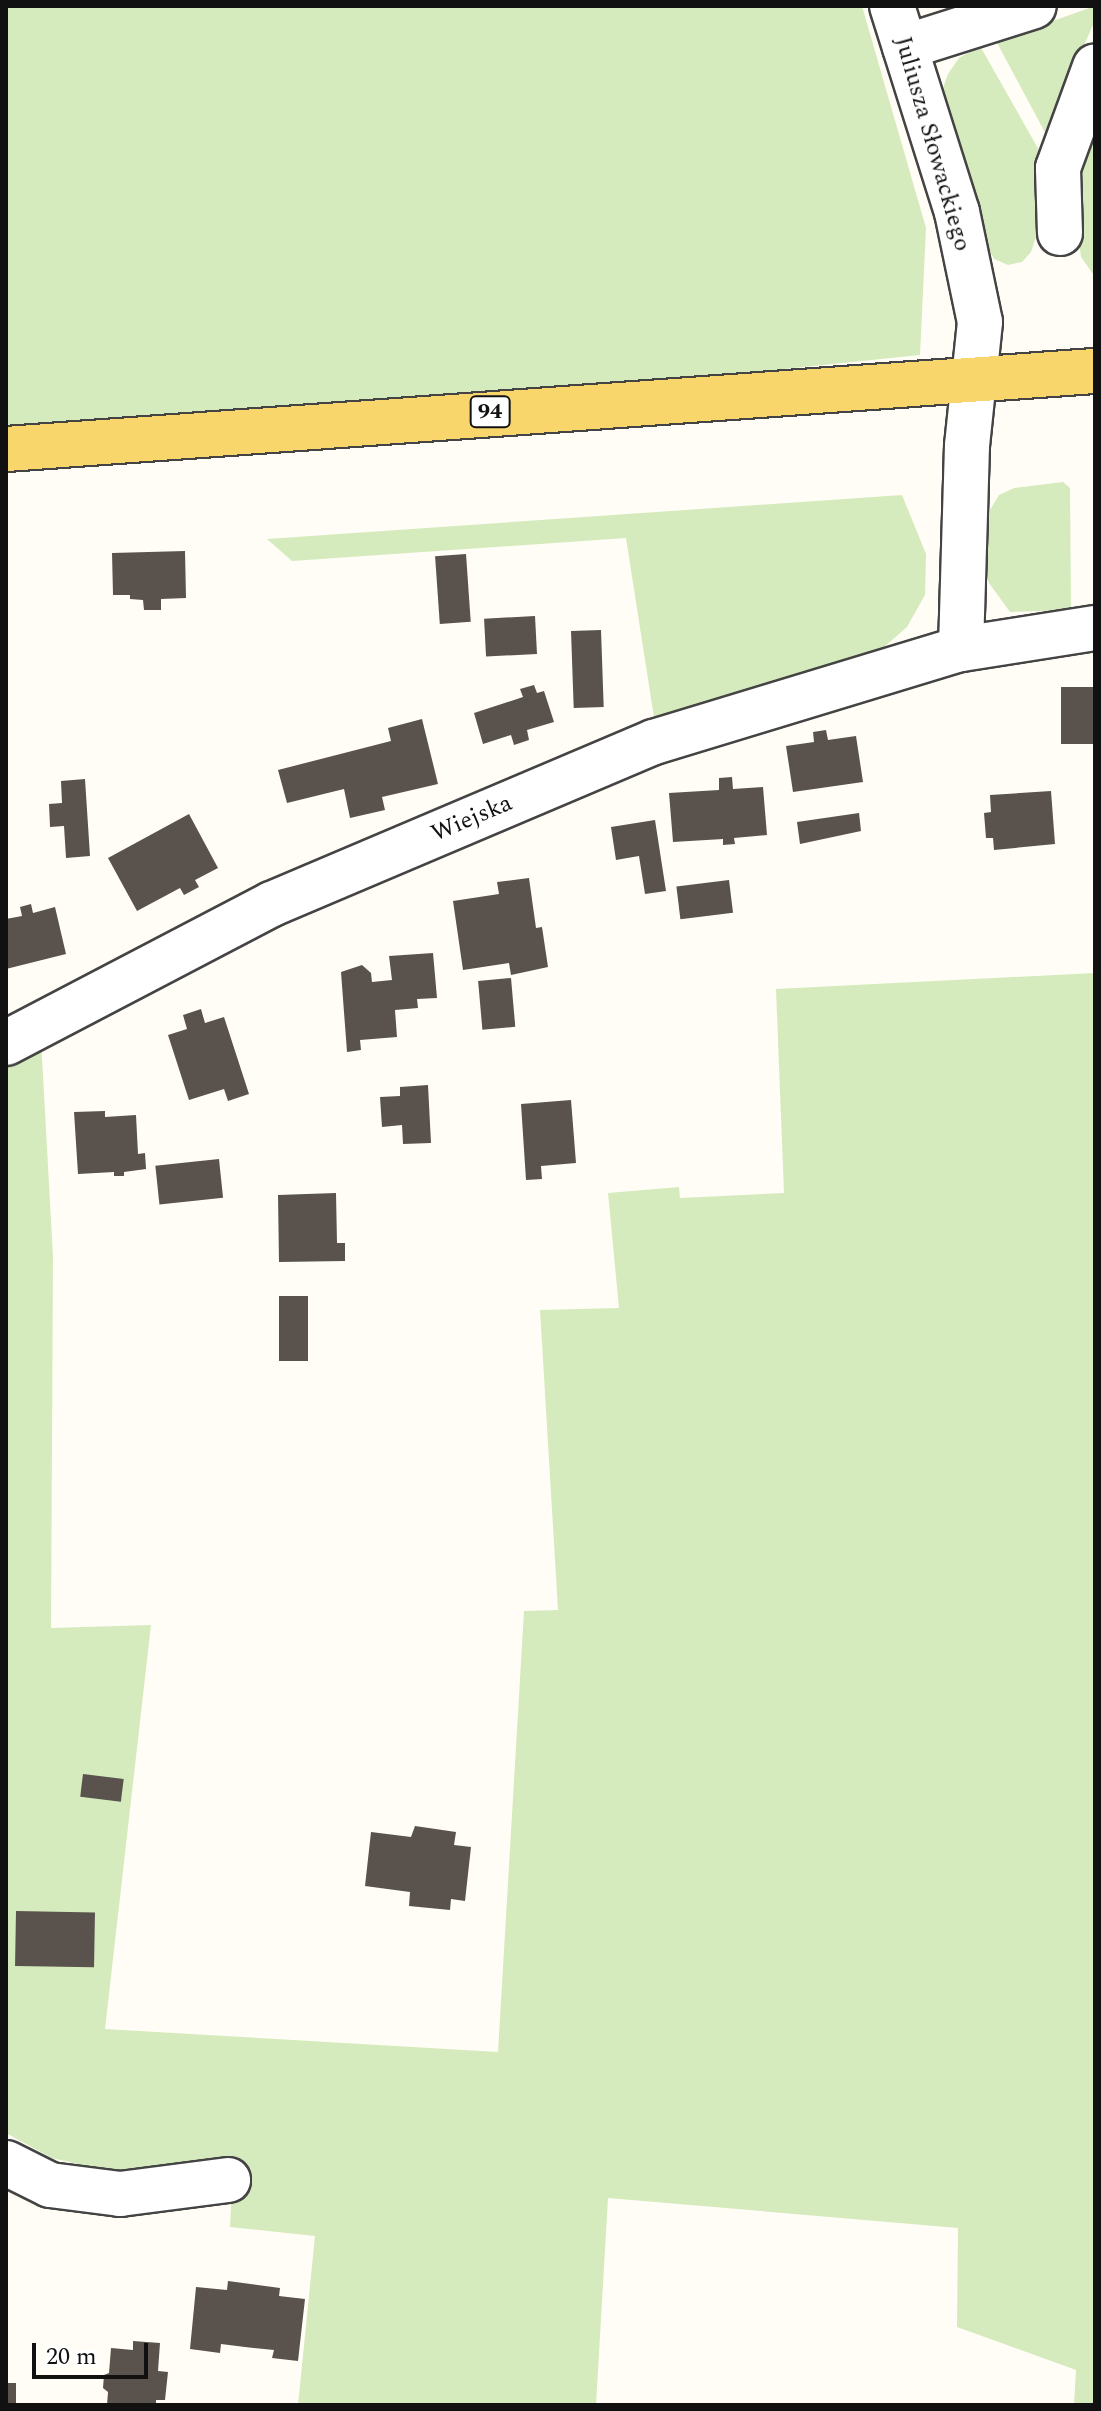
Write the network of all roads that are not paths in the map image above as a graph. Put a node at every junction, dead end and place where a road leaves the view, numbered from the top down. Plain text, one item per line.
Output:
1 (892, 6) edge
2 (1034, 6) edge
3 (905, 47) junction
4 (1095, 67) edge
5 (1060, 233) dead end
6 (1095, 371) edge
7 (974, 378) junction
8 (6, 449) edge
9 (1095, 628) edge
10 (961, 649) junction
11 (6, 1043) edge
12 (6, 2163) edge
13 (228, 2180) dead end

1 - 3 street, Juliusza Słowackiego
2 - 3 street
3 - 7 street, Juliusza Słowackiego
4 - 5 street
6 - 7 main road, 94
7 - 8 main road, 94
7 - 10 street, Juliusza Słowackiego
9 - 10 street, Wiejska
10 - 11 street, Wiejska
12 - 13 street

